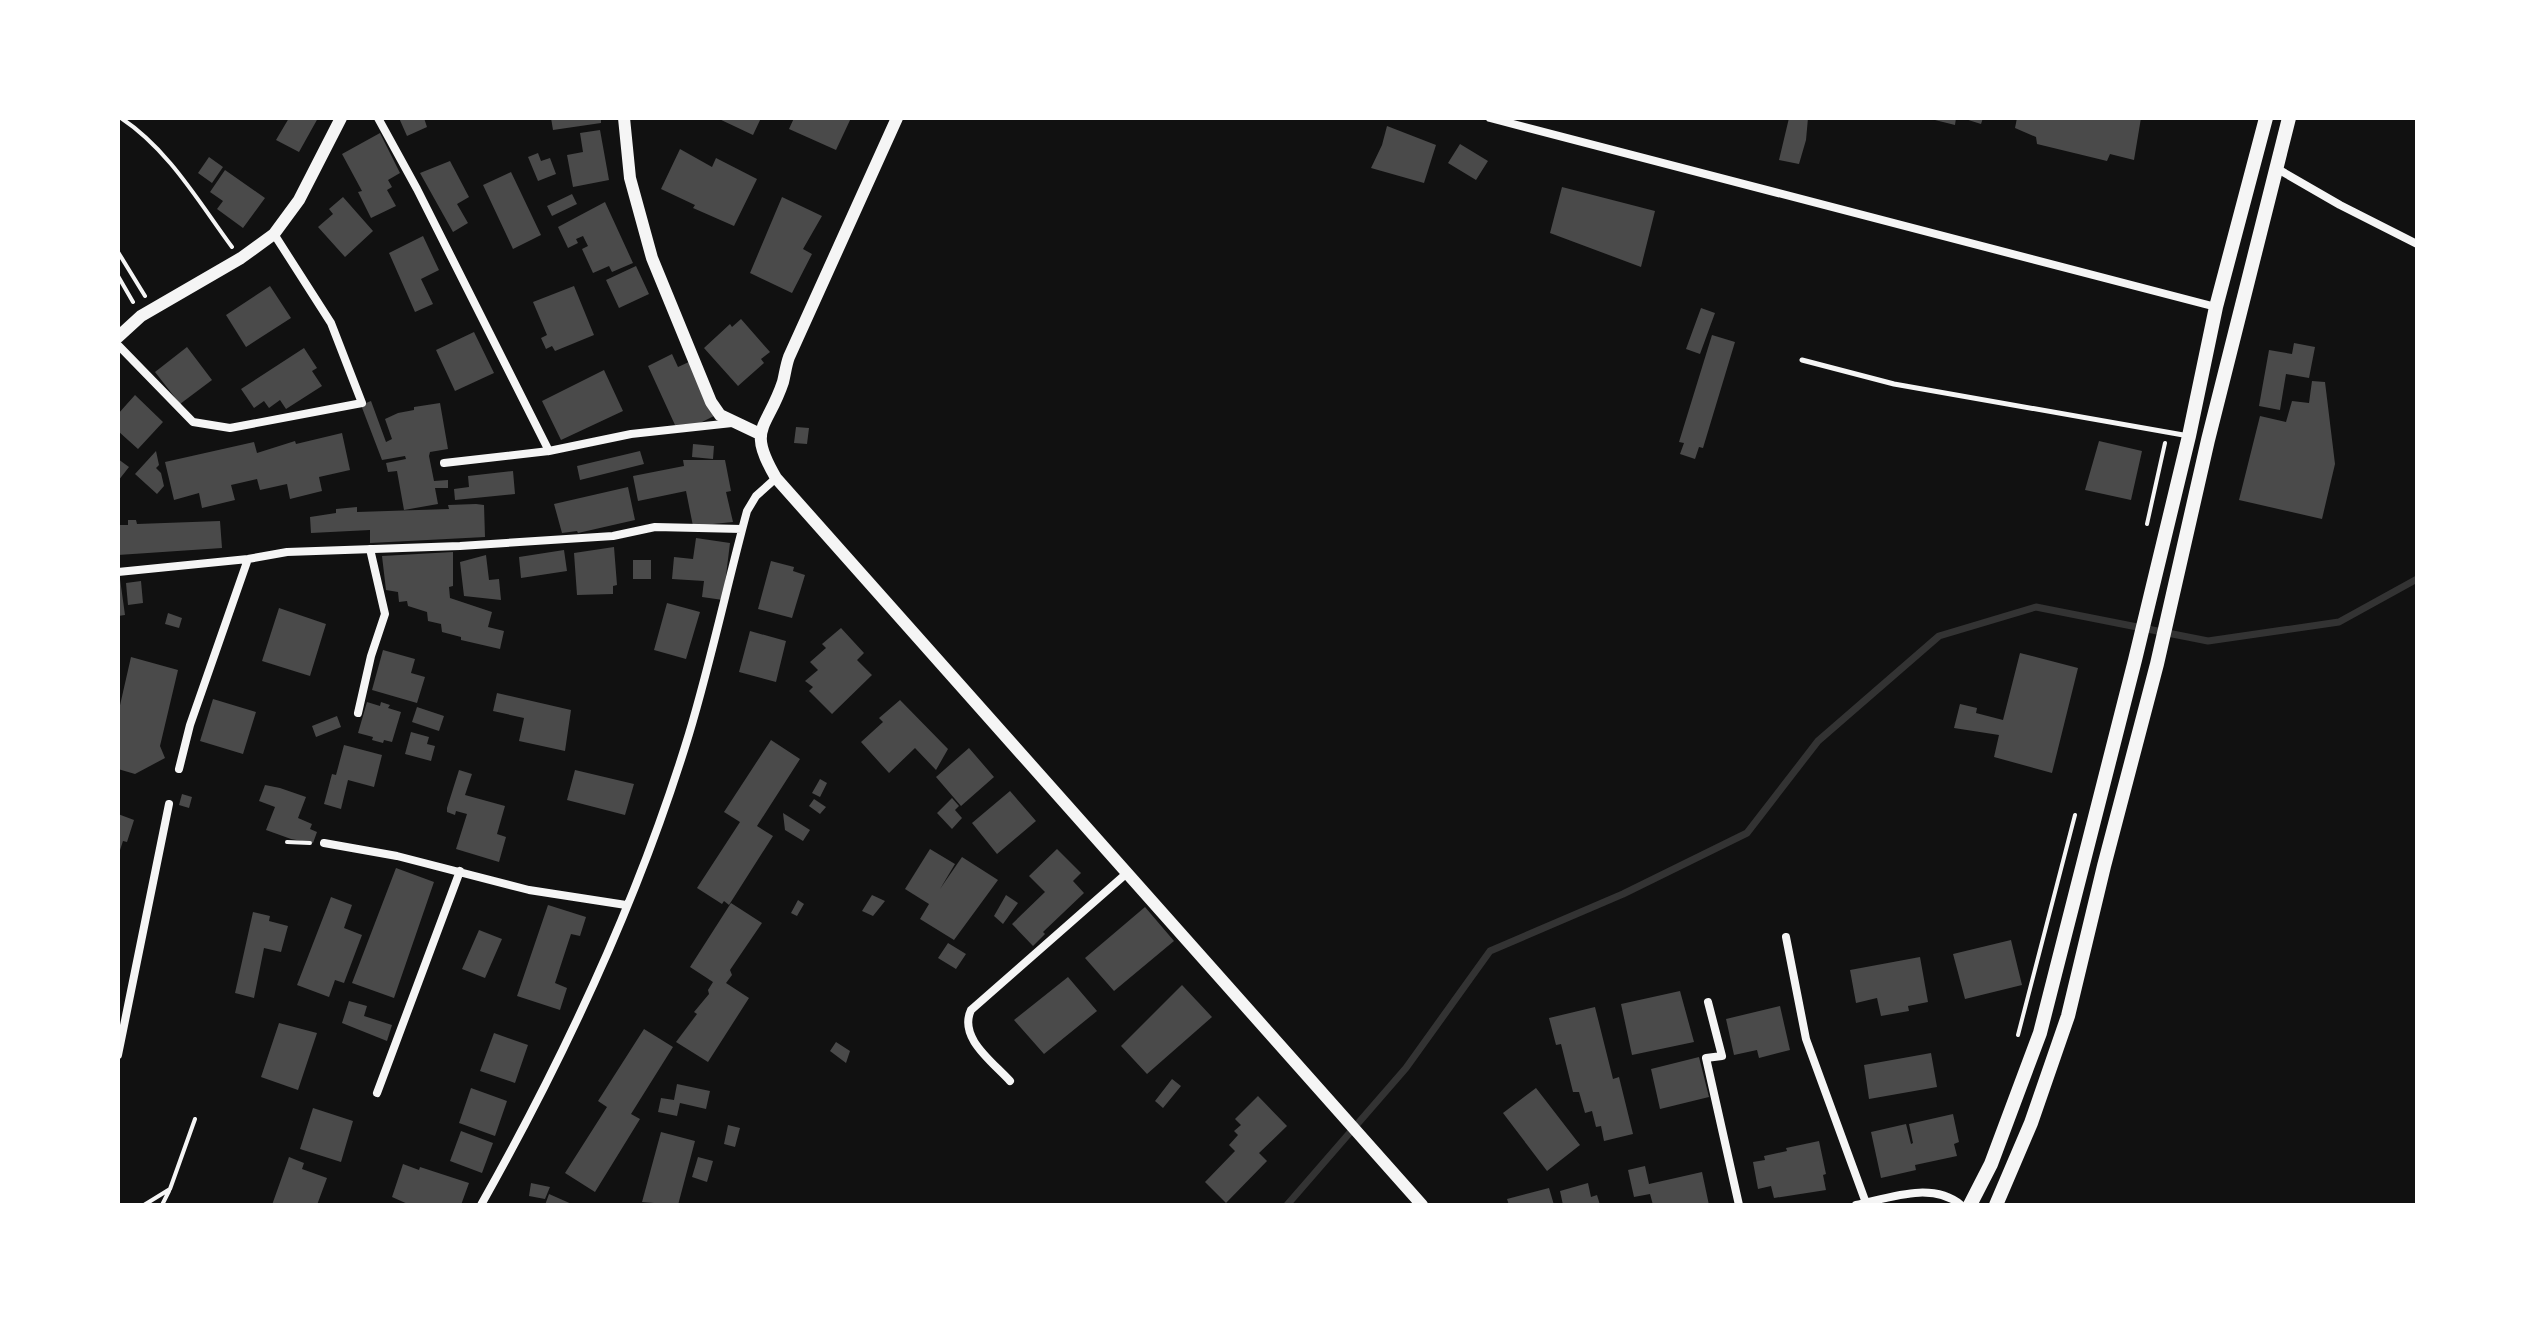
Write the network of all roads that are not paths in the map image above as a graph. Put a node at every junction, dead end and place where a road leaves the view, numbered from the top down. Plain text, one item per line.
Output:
1 (341, 118) edge
2 (378, 118) edge
3 (624, 118) edge
4 (897, 118) edge
5 (1490, 118) edge
6 (2266, 118) edge
7 (2289, 118) edge
8 (2254, 162) junction
9 (2276, 168) junction
10 (274, 234) junction
11 (2417, 244) edge
12 (2216, 307) junction
13 (2240, 312) junction
14 (118, 337) edge
15 (118, 345) edge
16 (1802, 360) dead end
17 (732, 423) junction
18 (760, 434) junction
19 (2189, 436) junction
20 (2208, 440) junction
21 (549, 451) junction
22 (444, 463) dead end
23 (776, 478) junction
24 (742, 529) junction
25 (370, 549) junction
26 (248, 559) junction
27 (118, 572) edge
28 (358, 713) dead end
29 (2119, 725) junction
30 (2140, 730) junction
31 (179, 769) dead end
32 (2101, 795) junction
33 (2121, 800) junction
34 (169, 804) dead end
35 (324, 843) road end
36 (460, 871) junction
37 (1127, 873) junction
38 (626, 905) junction
39 (1786, 937) dead end
40 (1708, 1002) dead end
41 (118, 1055) edge
42 (1010, 1081) dead end
43 (377, 1093) dead end
44 (1861, 1204) edge
45 (481, 1205) edge
46 (1422, 1205) edge
47 (1739, 1205) edge
48 (1961, 1205) edge
49 (1970, 1205) edge
50 (1996, 1205) edge

1 - 10 street
2 - 21 street
3 - 17 street
4 - 18 street
5 - 12 street
6 - 8 main road
7 - 9 main road
8 - 9 main road
8 - 12 main road
9 - 11 street
9 - 13 main road
10 - 14 street
10 - 15 street
12 - 13 main road
12 - 19 main road
13 - 20 main road
16 - 19 lane
17 - 18 street
17 - 21 street
18 - 23 street
19 - 20 main road
19 - 29 main road
20 - 30 main road
21 - 22 street
23 - 24 street
23 - 37 street
24 - 25 street
24 - 38 street
25 - 26 street
25 - 28 street
26 - 27 street
26 - 31 street
29 - 30 main road
29 - 32 main road
30 - 33 main road
32 - 33 main road
32 - 49 main road
33 - 50 main road
34 - 41 street
35 - 36 street
36 - 38 street
36 - 43 street
37 - 42 street
37 - 46 street
38 - 45 street
39 - 44 street
40 - 47 street
44 - 48 street

